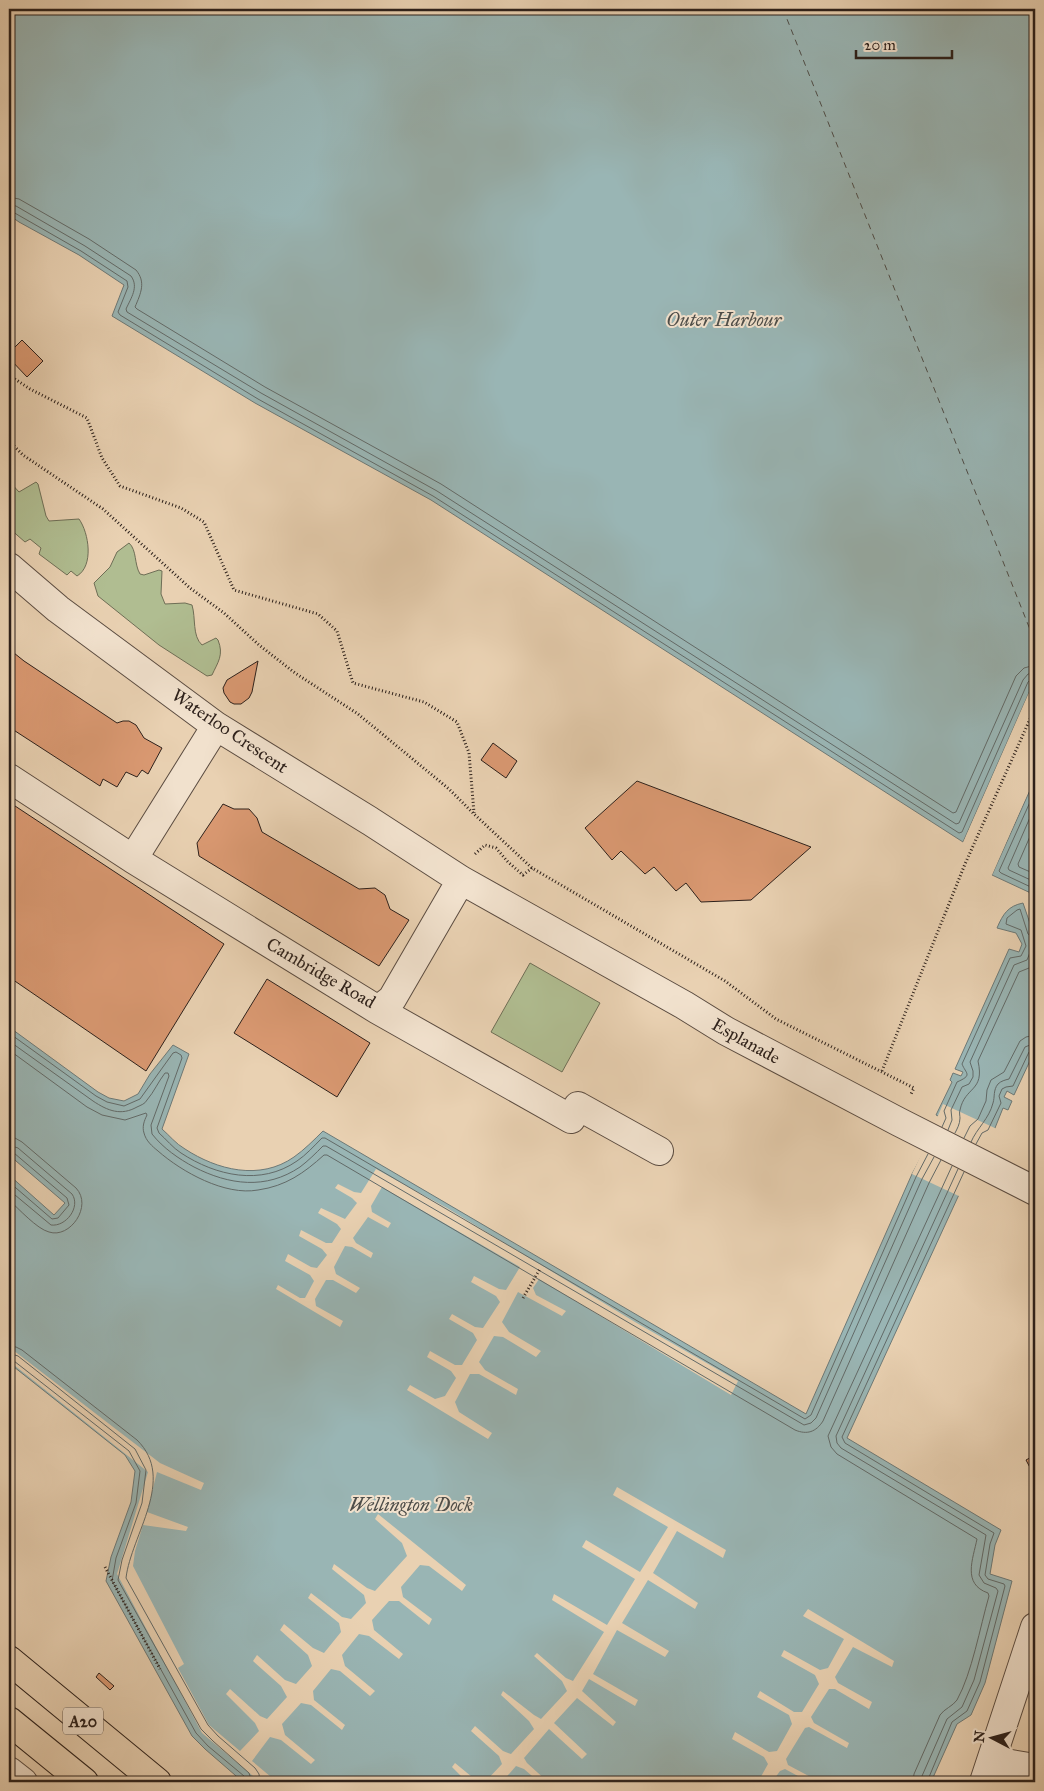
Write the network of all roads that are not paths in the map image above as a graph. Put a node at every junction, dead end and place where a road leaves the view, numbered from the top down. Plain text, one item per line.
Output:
1 (9, 567) edge
2 (216, 726) junction
3 (9, 778) edge
4 (132, 859) junction
5 (461, 880) junction
6 (378, 1010) junction
7 (659, 1151) dead end
8 (1034, 1190) edge
9 (1035, 1627) edge
10 (9, 1660) edge
11 (9, 1720) edge
12 (1035, 1768) edge
13 (9, 1771) edge
14 (988, 1771) edge
15 (23, 1782) edge
16 (84, 1782) edge
17 (157, 1782) edge

1 - 2 street, Waterloo Crescent
2 - 4 street
2 - 5 street, Waterloo Crescent
3 - 4 street, Cambridge Road
4 - 6 street, Cambridge Road
5 - 6 street, Cambridge Road
5 - 8 street, Esplanade
6 - 7 street
9 - 14 street
10 - 17 highway, A20
11 - 16 highway, A20
12 - 14 street
13 - 15 street

